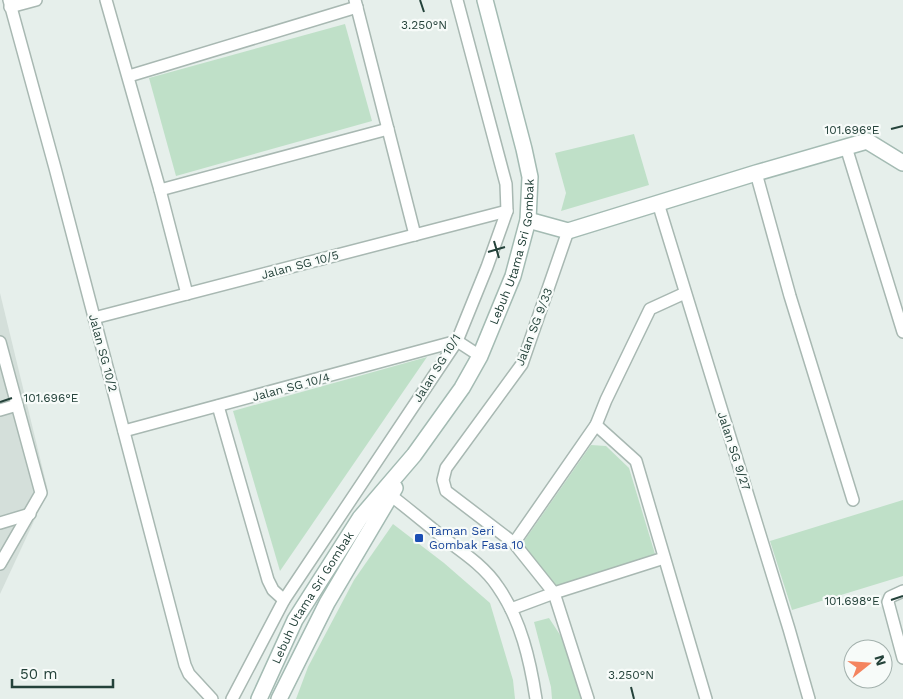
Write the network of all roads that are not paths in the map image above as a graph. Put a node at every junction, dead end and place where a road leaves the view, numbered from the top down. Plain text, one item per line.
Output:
1 (36, 0) edge
2 (106, 0) edge
3 (457, 0) edge
4 (485, 0) edge
5 (10, 4) edge
6 (356, 4) edge
7 (129, 76) junction
8 (388, 129) junction
9 (846, 147) junction
10 (903, 163) edge
11 (756, 173) junction
12 (160, 190) junction
13 (658, 203) junction
14 (506, 211) junction
15 (528, 220) junction
16 (568, 232) junction
17 (414, 235) junction
18 (685, 293) junction
19 (187, 294) junction
20 (94, 318) junction
21 (903, 332) edge
22 (457, 341) junction
23 (0, 342) edge
24 (480, 356) junction
25 (17, 405) junction
26 (218, 406) junction
27 (0, 410) edge
28 (596, 425) junction
29 (124, 431) junction
30 (388, 492) junction
31 (853, 500) dead end
32 (30, 514) junction
33 (0, 523) edge
34 (514, 544) junction
35 (664, 558) junction
36 (0, 564) edge
37 (903, 591) edge
38 (554, 593) junction
39 (284, 600) junction
40 (511, 609) junction
41 (903, 658) edge
42 (212, 699) edge
43 (232, 699) edge
44 (259, 699) edge
45 (278, 699) edge
46 (536, 699) edge
47 (588, 699) edge
48 (706, 699) edge
49 (809, 699) edge

1 - 5 street
2 - 7 street
3 - 14 street, Jalan SG 10/1
4 - 15 street, Lebuh Utama Sri Gombak
5 - 20 street, Jalan SG 10/2
6 - 7 street
6 - 8 street
7 - 12 street
8 - 12 street
8 - 17 street
9 - 10 street
9 - 11 street
9 - 21 street
11 - 13 street
11 - 31 street
12 - 19 street
13 - 16 street
13 - 18 street, Jalan SG 9/27
14 - 17 street, Jalan SG 10/5
14 - 22 street, Jalan SG 10/1
15 - 16 street
15 - 24 street, Lebuh Utama Sri Gombak
16 - 34 street, Jalan SG 9/33
17 - 19 street, Jalan SG 10/5
18 - 28 street
18 - 49 street, Jalan SG 9/27
19 - 20 street, Jalan SG 10/5
20 - 29 street, Jalan SG 10/2
22 - 24 street
22 - 26 street, Jalan SG 10/4
22 - 39 street, Jalan SG 10/1
23 - 25 street
24 - 30 street, Lebuh Utama Sri Gombak
25 - 27 street
25 - 32 street
26 - 29 street, Jalan SG 10/4
26 - 39 street
28 - 34 street
28 - 35 street
29 - 42 street, Jalan SG 10/2
30 - 40 street
30 - 44 street, Lebuh Utama Sri Gombak
30 - 45 street, Lebuh Utama Sri Gombak
32 - 33 street
32 - 36 street
34 - 38 street
35 - 38 street
35 - 48 street
37 - 41 street
38 - 40 street
38 - 47 street
39 - 43 street, Jalan SG 10/1
40 - 46 street

